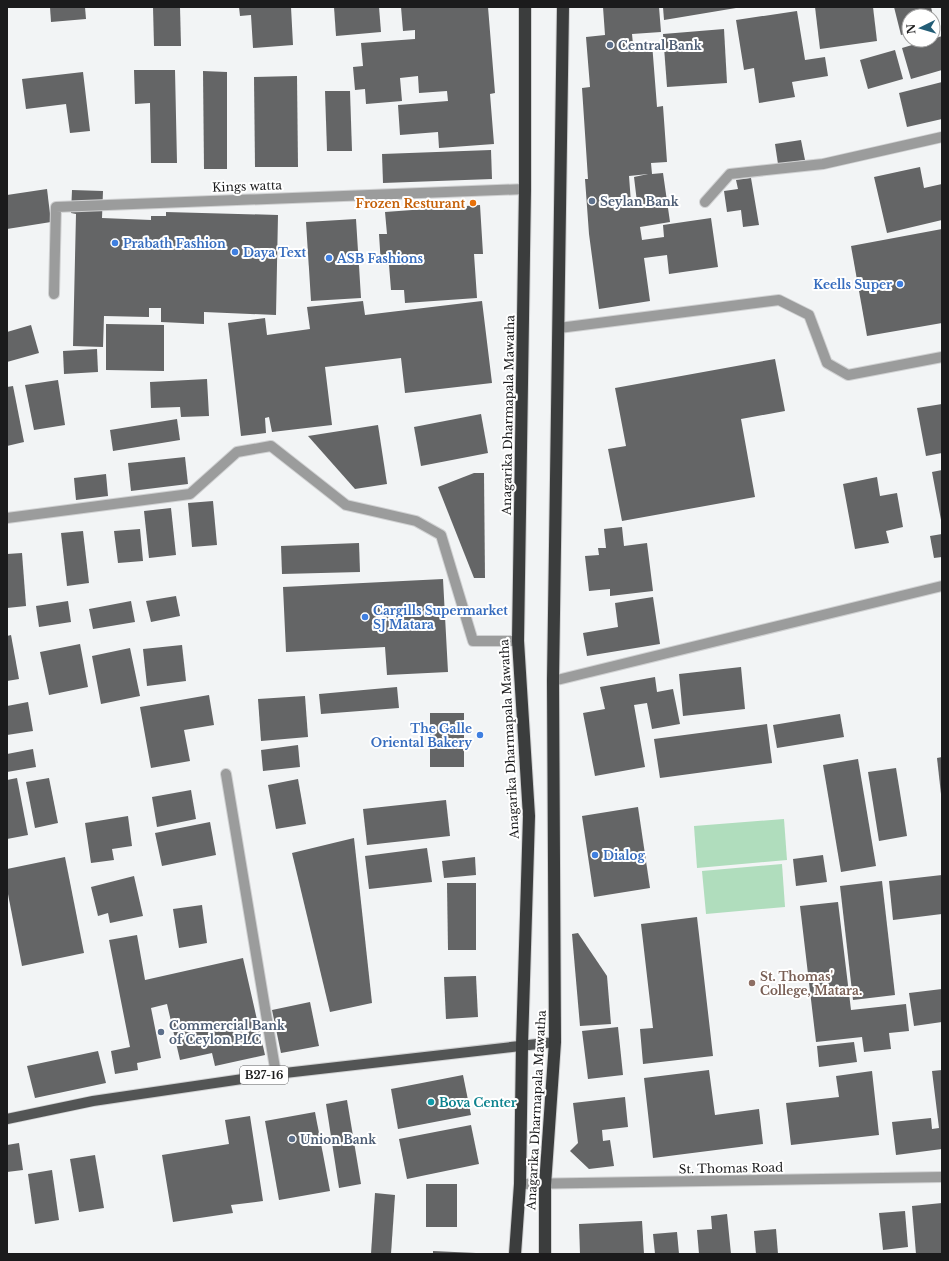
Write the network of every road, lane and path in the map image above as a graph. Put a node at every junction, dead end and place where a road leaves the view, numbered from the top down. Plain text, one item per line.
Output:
1 (525, 7) edge
2 (563, 7) edge
3 (942, 137) edge
4 (526, 189) junction
5 (705, 202) dead end
6 (54, 294) dead end
7 (559, 328) junction
8 (942, 357) edge
9 (7, 518) edge
10 (942, 586) edge
11 (518, 641) junction
12 (553, 681) junction
13 (226, 774) dead end
14 (555, 1042) junction
15 (522, 1045) junction
16 (276, 1074) junction
17 (7, 1118) edge
18 (942, 1177) edge
19 (520, 1184) junction
20 (545, 1184) junction
21 (515, 1254) edge
22 (545, 1254) edge

1 - 4 highway, Anagarika Dharmapala Mawatha
2 - 7 highway, Anagarika Dharmapala Mawatha
3 - 5 street
4 - 6 street, Kings watta
4 - 11 highway, Anagarika Dharmapala Mawatha
7 - 8 street
7 - 12 highway, Anagarika Dharmapala Mawatha
9 - 11 street
10 - 12 street
11 - 15 highway, Anagarika Dharmapala Mawatha
12 - 14 highway, Anagarika Dharmapala Mawatha
13 - 16 street
14 - 15 main road
14 - 20 highway, Anagarika Dharmapala Mawatha
15 - 16 main road, B27-16
15 - 19 highway, Anagarika Dharmapala Mawatha
16 - 17 main road, B27-16
18 - 20 street, St. Thomas Road
19 - 20 street, St. Thomas Road
19 - 21 highway, Anagarika Dharmapala Mawatha
20 - 22 highway, Anagarika Dharmapala Mawatha

